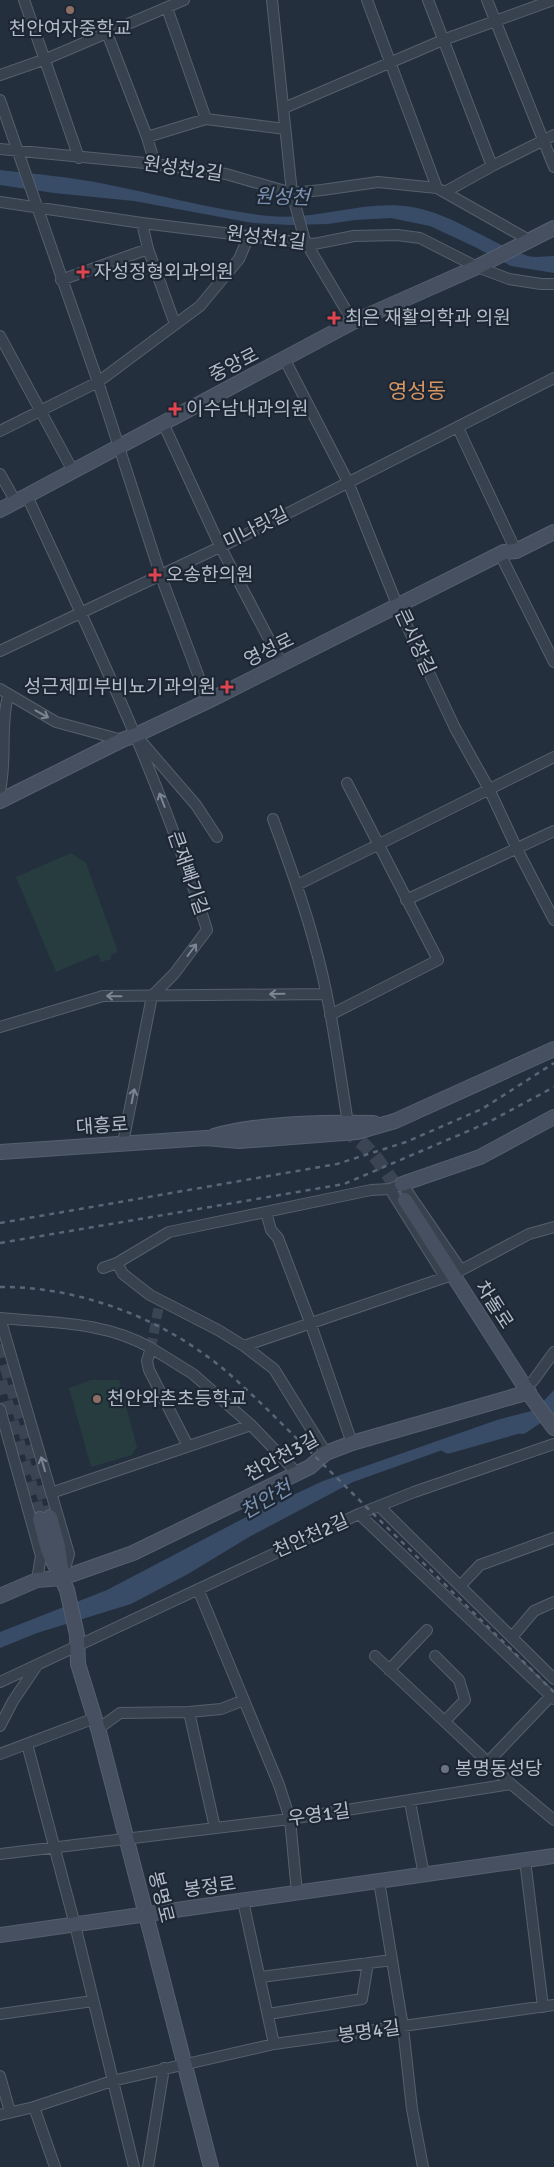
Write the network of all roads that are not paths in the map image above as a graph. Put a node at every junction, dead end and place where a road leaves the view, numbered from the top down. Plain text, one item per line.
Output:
1 (24, 0) edge
2 (184, 0) edge
3 (272, 0) edge
4 (367, 0) edge
5 (428, 0) edge
6 (487, 0) edge
7 (553, 0) edge
8 (166, 8) junction
9 (495, 22) junction
10 (107, 33) junction
11 (444, 40) junction
12 (46, 59) junction
13 (390, 62) junction
14 (0, 75) edge
15 (0, 100) edge
16 (284, 108) junction
17 (206, 119) junction
18 (285, 129) junction
19 (554, 135) edge
20 (147, 137) junction
21 (544, 141) junction
22 (0, 149) edge
23 (20, 156) junction
24 (80, 158) junction
25 (155, 164) junction
26 (492, 166) junction
27 (554, 167) edge
28 (441, 190) junction
29 (293, 197) junction
30 (0, 202) edge
31 (36, 203) junction
32 (142, 223) junction
33 (554, 228) edge
34 (249, 236) junction
35 (303, 237) junction
36 (527, 241) junction
37 (148, 249) junction
38 (483, 264) junction
39 (61, 280) junction
40 (554, 284) edge
41 (353, 322) junction
42 (175, 324) junction
43 (0, 336) edge
44 (285, 360) junction
45 (554, 378) edge
46 (98, 382) junction
47 (39, 411) junction
48 (162, 423) junction
49 (458, 428) junction
50 (0, 431) edge
51 (118, 448) junction
52 (73, 472) junction
53 (0, 474) edge
54 (348, 482) junction
55 (21, 499) junction
56 (0, 510) edge
57 (554, 532) edge
58 (220, 546) junction
59 (516, 550) junction
60 (500, 554) junction
61 (160, 574) junction
62 (398, 606) junction
63 (80, 612) junction
64 (0, 651) edge
65 (554, 662) edge
66 (282, 664) junction
67 (4, 693) edge
68 (208, 701) junction
69 (136, 736) junction
70 (122, 740) junction
71 (554, 756) edge
72 (347, 783) dead end
73 (490, 789) junction
74 (0, 791) edge
75 (0, 801) edge
76 (273, 819) dead end
77 (554, 831) edge
78 (217, 837) dead end
79 (378, 844) junction
80 (517, 849) junction
81 (297, 884) junction
82 (406, 900) junction
83 (554, 920) edge
84 (325, 994) junction
85 (152, 996) junction
86 (330, 1015) junction
87 (0, 1027) edge
88 (554, 1039) edge
89 (554, 1049) edge
90 (524, 1062) junction
91 (554, 1117) edge
92 (348, 1122) junction
93 (385, 1123) junction
94 (330, 1129) tunnel mouth
95 (206, 1138) junction
96 (123, 1143) junction
97 (0, 1152) edge
98 (396, 1187) junction
99 (404, 1200) tunnel mouth
100 (266, 1212) junction
101 (554, 1227) edge
102 (117, 1263) junction
103 (103, 1268) dead end
104 (453, 1274) junction
105 (0, 1318) edge
106 (310, 1322) junction
107 (3, 1336) edge
108 (244, 1346) junction
109 (151, 1348) junction
110 (554, 1352) edge
111 (528, 1392) junction
112 (0, 1409) edge
113 (250, 1425) junction
114 (554, 1428) edge
115 (352, 1443) junction
116 (554, 1444) edge
117 (188, 1446) junction
118 (326, 1453) junction
119 (297, 1473) junction
120 (51, 1493) junction
121 (379, 1506) junction
122 (359, 1514) junction
123 (44, 1518) tunnel mouth
124 (554, 1538) edge
125 (37, 1580) junction
126 (65, 1584) junction
127 (460, 1586) junction
128 (198, 1589) junction
129 (0, 1596) edge
130 (554, 1602) edge
131 (428, 1630) dead end
132 (512, 1637) junction
133 (77, 1641) junction
134 (374, 1656) dead end
135 (435, 1656) dead end
136 (36, 1666) junction
137 (389, 1670) junction
138 (554, 1678) edge
139 (0, 1682) edge
140 (552, 1698) edge
141 (244, 1700) junction
142 (189, 1712) junction
143 (445, 1721) junction
144 (96, 1724) junction
145 (0, 1726) edge
146 (27, 1744) junction
147 (0, 1754) edge
148 (488, 1762) junction
149 (511, 1784) junction
150 (410, 1802) junction
151 (290, 1819) junction
152 (554, 1820) edge
153 (215, 1828) junction
154 (126, 1838) junction
155 (53, 1848) junction
156 (0, 1854) edge
157 (554, 1856) edge
158 (525, 1860) junction
159 (424, 1875) junction
160 (379, 1882) junction
161 (298, 1893) junction
162 (243, 1901) junction
163 (146, 1915) junction
164 (75, 1925) junction
165 (0, 1935) edge
166 (392, 1960) junction
167 (368, 1963) junction
168 (261, 1977) junction
169 (93, 2001) junction
170 (543, 2006) junction
171 (554, 2006) edge
172 (0, 2014) edge
173 (268, 2014) junction
174 (403, 2027) junction
175 (274, 2044) junction
176 (184, 2063) junction
177 (164, 2068) junction
178 (0, 2076) edge
179 (112, 2081) junction
180 (34, 2107) junction
181 (5, 2114) edge
182 (55, 2167) edge
183 (134, 2167) edge
184 (148, 2167) edge
185 (211, 2167) edge
186 (422, 2167) edge

1 - 12 street
2 - 8 street
3 - 16 street
4 - 13 street
5 - 11 street
6 - 9 street
7 - 9 street
8 - 10 street
8 - 17 street
9 - 11 street
9 - 21 street
10 - 12 street
10 - 20 street
11 - 13 street
11 - 26 street
12 - 14 street
12 - 24 street
13 - 16 street
13 - 28 street
15 - 23 street
16 - 18 street
17 - 18 street
17 - 20 street
18 - 29 street
19 - 21 street
20 - 25 street
21 - 26 street
21 - 27 street
22 - 23 street, 원성천2길
23 - 24 street, 원성천2길
23 - 31 street
24 - 25 street, 원성천2길
25 - 29 street, 원성천2길
26 - 28 street
28 - 29 street, 원성천2길
28 - 36 street, 원성천2길
29 - 35 street
30 - 31 street, 원성천1길
31 - 32 street, 원성천1길
31 - 39 street
32 - 34 street, 원성천1길
32 - 37 street
33 - 36 street
34 - 35 street, 원성천1길
34 - 42 street
35 - 38 street, 원성천1길
35 - 41 street
36 - 38 street, 중앙로
37 - 39 street
37 - 42 street
38 - 40 street, 원성천1길
38 - 41 street, 중앙로
39 - 46 street
41 - 44 street, 중앙로
42 - 46 street
43 - 47 street
44 - 48 street, 중앙로
44 - 54 street, 큰시장길
45 - 49 street, 미나릿길
46 - 47 street
46 - 51 street
47 - 50 street
47 - 52 street
48 - 51 street, 중앙로
48 - 58 street
49 - 54 street, 미나릿길
49 - 59 street
51 - 52 street, 중앙로
51 - 61 street
52 - 55 street, 중앙로
53 - 55 street
54 - 58 street, 미나릿길
54 - 62 street, 큰시장길
55 - 56 street, 중앙로
55 - 63 street
57 - 59 street, 영성로
58 - 61 street, 미나릿길
58 - 66 street
59 - 60 street, 영성로
60 - 62 street, 영성로
60 - 65 street
61 - 63 street, 미나릿길
61 - 68 street
62 - 66 street, 영성로
62 - 73 street, 큰시장길
63 - 64 street, 미나릿길
63 - 69 street
66 - 68 street, 영성로
67 -> 70 street
67 - 74 street
68 - 69 street, 영성로
69 - 70 street, 영성로
69 - 78 street
85 -> 69 street, 큰재빼기길
70 - 75 street, 영성로
71 - 73 street
72 - 79 street
73 - 79 street
73 - 80 street, 큰시장길
76 - 81 street
77 - 80 street
79 - 81 street
79 - 82 street
80 - 82 street
80 - 83 street, 큰시장길
81 - 84 street
82 - 86 street
84 -> 85 street
84 - 86 street
85 -> 87 street
96 -> 85 street
86 - 92 street
88 - 90 street
89 - 90 street
90 - 93 street, 대흥로
91 - 98 street
92 - 93 street, 대흥로
92 - 95 street, 대흥로
93 - 95 street, 대흥로
94 - 95 street
95 - 96 street, 대흥로
96 - 97 street, 대흥로
98 - 100 street
98 - 104 street
98 - 104 street
99 - 104 street, 차돌로
100 - 102 street
100 - 106 street
101 - 104 street
102 - 103 street
102 - 108 street
104 - 106 street
104 - 111 street, 차돌로
105 - 107 street
105 - 109 street
106 - 108 street
106 - 115 street
120 -> 107 street
108 - 118 street
109 - 113 street
109 - 117 street
110 - 111 street
111 - 114 street, 차돌로
111 - 115 street, 천안천3길
112 - 125 street
113 - 117 street
113 - 119 street
115 - 118 street, 천안천3길
116 - 121 street, 천안천2길
117 - 120 street
118 - 119 street, 천안천3길
119 - 126 street, 천안천3길
120 - 126 street
121 - 122 street, 천안천2길
121 - 127 street
122 - 128 street, 천안천2길
122 - 140 street
123 - 126 street, 봉명로
124 - 127 street
125 - 126 street, 천안천3길
125 - 129 street, 천안천3길
126 - 133 street, 봉명로
127 - 132 street
128 - 133 street, 천안천2길
128 - 141 street
130 - 132 street
131 - 137 street
132 - 138 street
133 - 136 street, 천안천2길
133 - 144 street, 봉명로
134 - 137 street
135 - 143 street
136 - 139 street, 천안천2길
136 - 145 street
137 - 143 street
140 - 148 street
141 - 142 street
141 - 151 street
142 - 144 street
142 - 153 street
143 - 148 street
144 - 146 street
144 - 154 street, 봉명로
146 - 147 street
146 - 155 street
148 - 149 street
149 - 150 street, 우영1길
149 - 152 street
150 - 151 street, 우영1길
150 - 159 street
151 - 153 street, 우영1길
151 - 161 street
153 - 154 street, 우영1길
154 - 155 street, 우영1길
154 - 163 street, 봉명로
155 - 156 street, 우영1길
155 - 164 street
157 - 158 street, 봉정로
158 - 159 street, 봉정로
158 - 170 street
159 - 160 street, 봉정로
160 - 161 street, 봉정로
160 - 166 street
161 - 162 street, 봉정로
162 - 163 street, 봉정로
162 - 168 street
163 - 164 street, 봉정로
163 - 176 street, 봉명로
164 - 165 street, 봉정로
164 - 169 street
166 - 167 street
166 - 174 street
167 - 168 street
167 - 173 street
168 - 173 street
169 - 172 street
169 - 179 street
170 - 171 street, 봉명4길
170 - 174 street, 봉명4길
173 - 175 street
174 - 175 street, 봉명4길
174 - 186 street
175 - 176 street, 봉명4길
176 - 177 street, 봉명4길
176 - 185 street, 봉명로
177 - 179 street, 봉명4길
177 - 184 street
178 - 181 street
179 - 180 street, 봉명4길
179 - 183 street
180 - 181 street, 봉명4길
180 - 182 street

